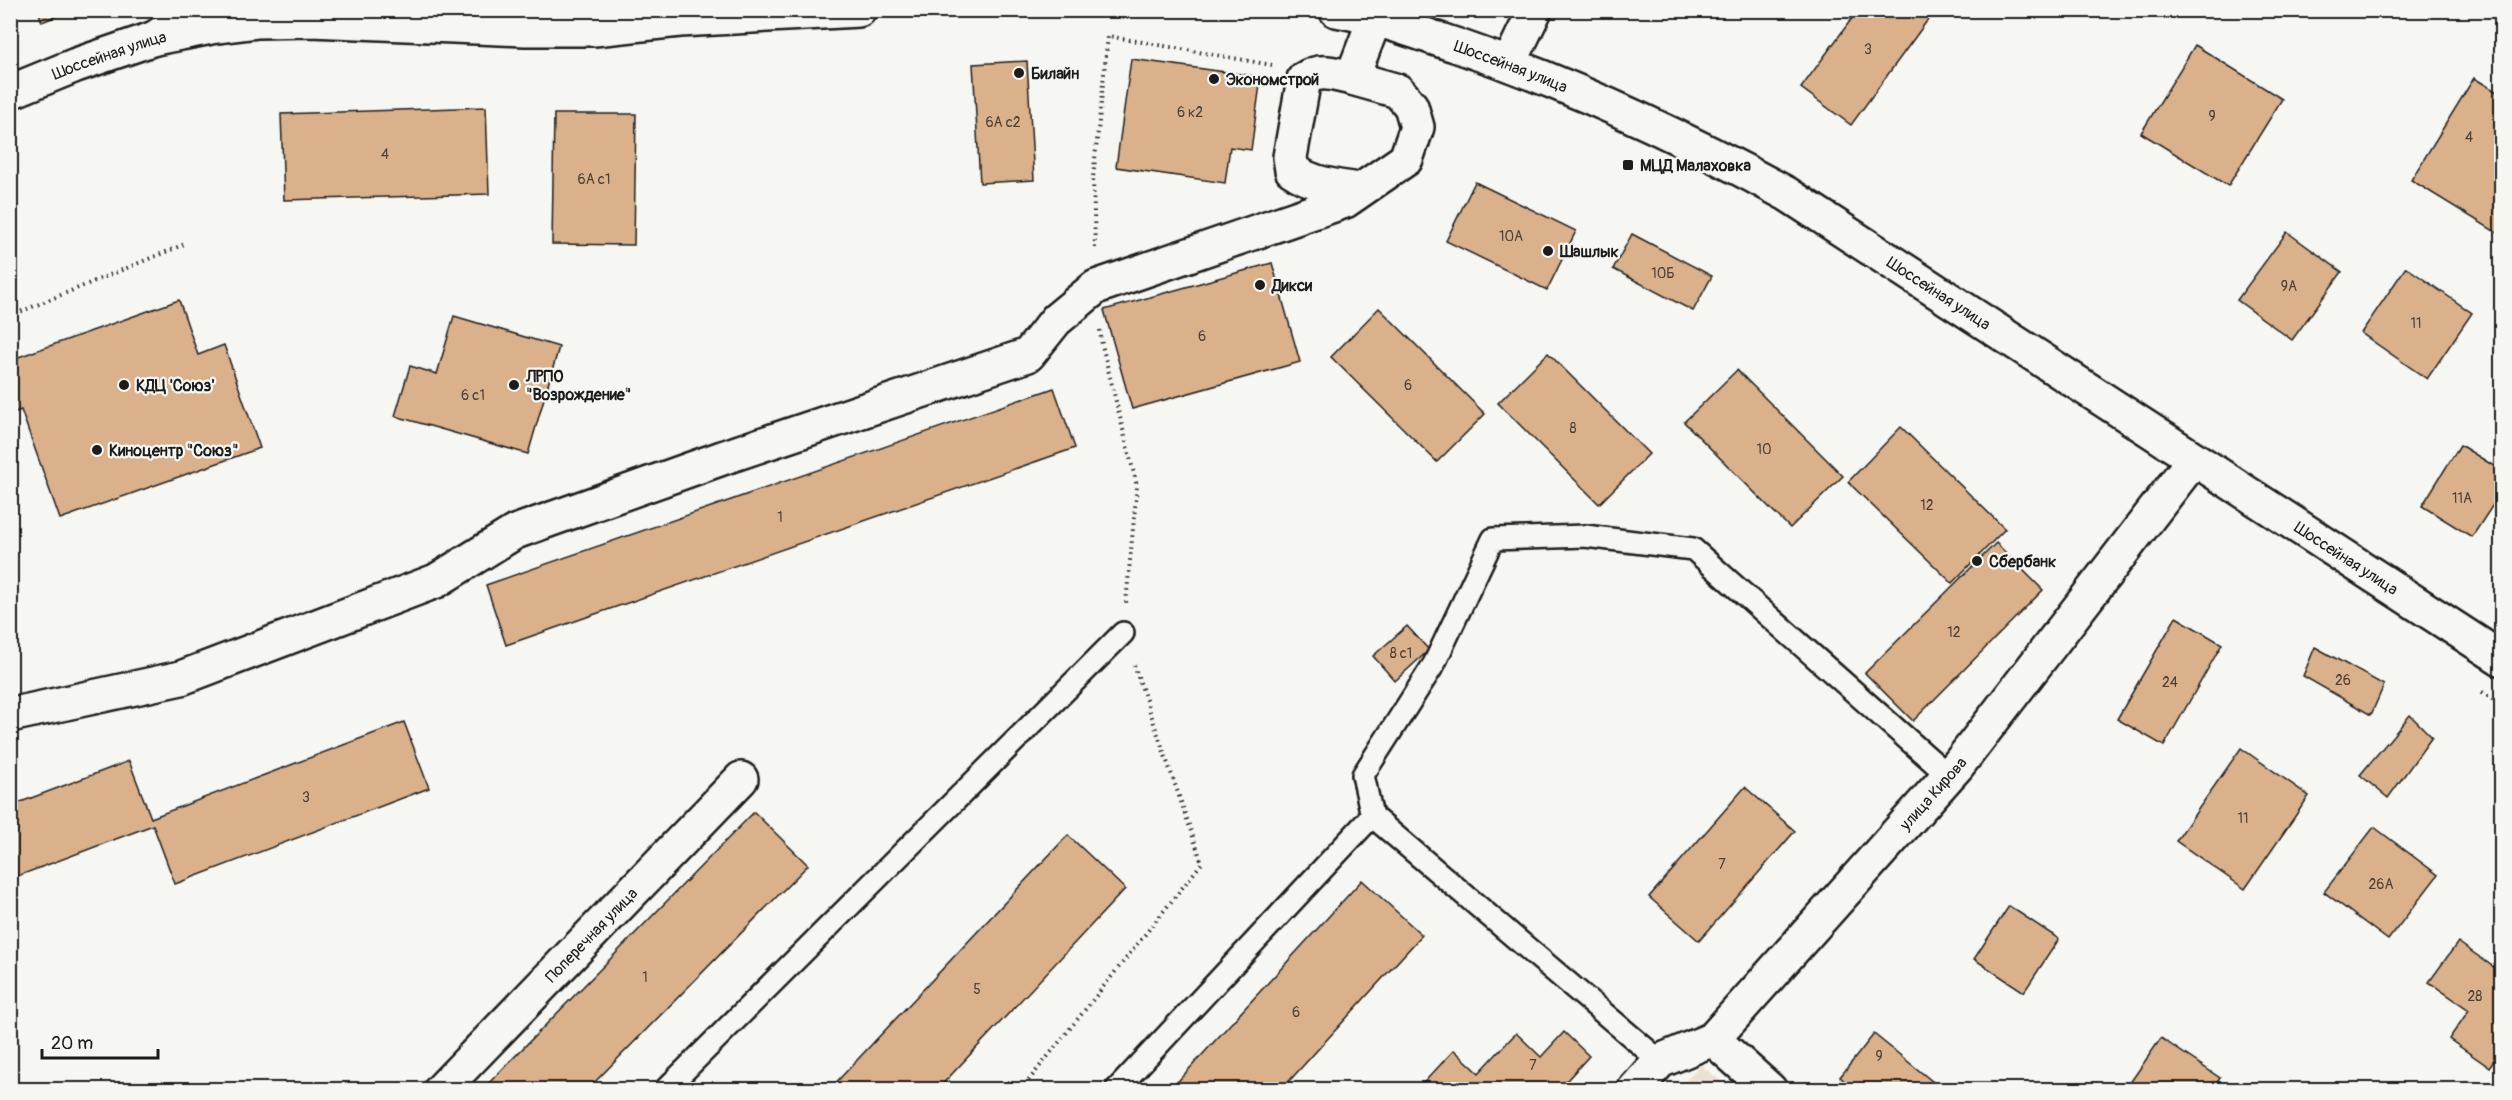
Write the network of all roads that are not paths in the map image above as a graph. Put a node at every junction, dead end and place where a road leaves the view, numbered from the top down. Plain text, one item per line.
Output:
1 (195, 10) edge
2 (859, 10) edge
3 (1336, 10) edge
4 (1534, 10) edge
5 (1375, 18) junction
6 (155, 38) junction
7 (1509, 64) junction
8 (1353, 78) junction
9 (10, 93) edge
10 (1360, 190) junction
11 (2194, 459) junction
12 (1123, 633) road end
13 (2502, 660) edge
14 (10, 715) edge
15 (1949, 776) junction
16 (741, 779) dead end
17 (1372, 816) junction
18 (1713, 1039) junction
19 (1660, 1061) junction
20 (441, 1089) edge
21 (665, 1089) edge
22 (1116, 1089) edge
23 (1634, 1089) edge
24 (1770, 1089) edge

1 - 6 street
2 - 6 street, Шоссейная улица
3 - 5 street, Шоссейная улица
4 - 7 street
5 - 7 street, Шоссейная улица
5 - 8 street
6 - 9 street, Шоссейная улица
7 - 11 street, Шоссейная улица
8 - 10 street
8 - 10 street
10 - 14 street
11 - 13 street, Шоссейная улица
11 - 15 street, улица Кирова
12 - 21 lane
15 - 17 lane
15 - 18 street, улица Кирова
16 - 20 street, Поперечная улица
17 - 19 lane
17 - 22 lane
18 - 19 street, улица Кирова
18 - 24 street
19 - 23 street, улица Кирова

